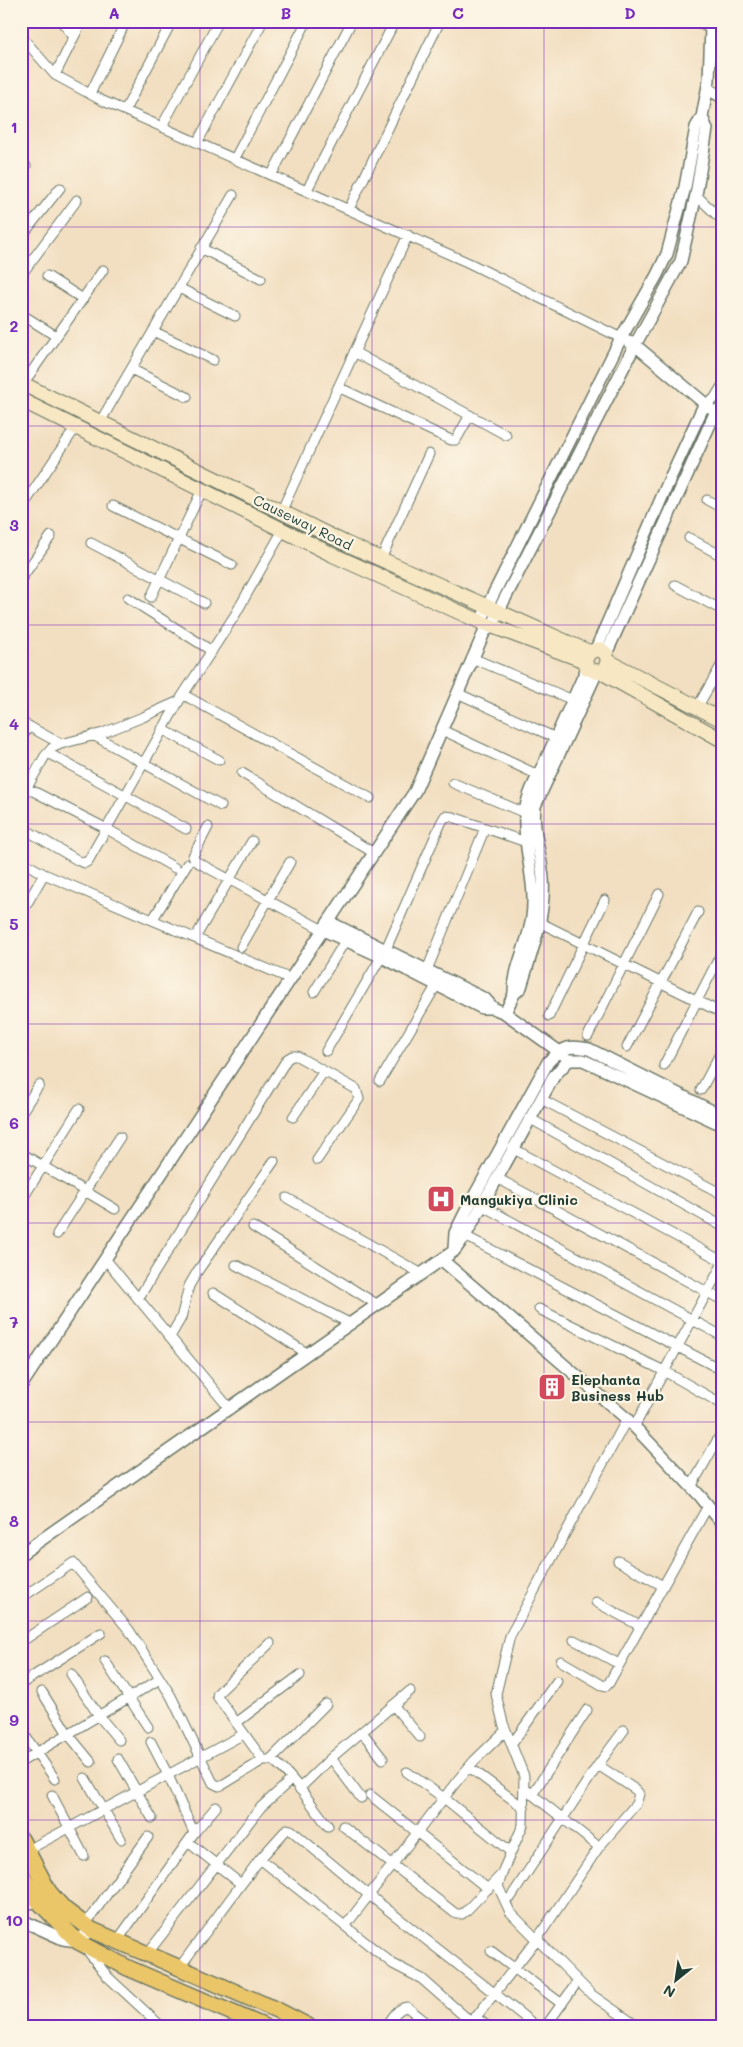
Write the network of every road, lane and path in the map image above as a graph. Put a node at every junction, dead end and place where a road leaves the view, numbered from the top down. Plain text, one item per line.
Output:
1 (60, 21) edge
2 (82, 21) edge
3 (126, 21) edge
4 (172, 21) edge
5 (219, 21) edge
6 (263, 21) edge
7 (307, 21) edge
8 (352, 21) edge
9 (395, 21) edge
10 (440, 21) edge
11 (699, 21) edge
12 (712, 25) edge
13 (21, 36) edge
14 (74, 38) junction
15 (55, 75) junction
16 (708, 89) junction
17 (90, 94) junction
18 (722, 97) edge
19 (125, 110) junction
20 (702, 117) junction
21 (162, 126) junction
22 (198, 141) junction
23 (235, 158) junction
24 (272, 174) junction
25 (60, 188) dead end
26 (307, 190) junction
27 (233, 195) dead end
28 (696, 195) junction
29 (77, 200) dead end
30 (349, 209) junction
31 (722, 220) edge
32 (408, 235) junction
33 (21, 237) edge
34 (202, 248) junction
35 (103, 270) dead end
36 (21, 275) edge
37 (47, 276) dead end
38 (261, 279) dead end
39 (179, 288) junction
40 (82, 299) junction
41 (21, 314) edge
42 (235, 316) dead end
43 (154, 330) junction
44 (56, 336) junction
45 (621, 338) junction
46 (635, 345) junction
47 (354, 352) junction
48 (212, 360) dead end
49 (131, 369) junction
50 (22, 384) edge
51 (722, 386) edge
52 (338, 387) junction
53 (187, 397) dead end
54 (714, 399) junction
55 (21, 400) edge
56 (704, 405) junction
57 (719, 412) edge
58 (470, 415) junction
59 (100, 422) junction
60 (76, 427) junction
61 (506, 435) dead end
62 (429, 454) dead end
63 (202, 490) junction
64 (706, 500) dead end
65 (22, 505) edge
66 (113, 506) dead end
67 (722, 508) edge
68 (275, 509) junction
69 (297, 519) junction
70 (262, 520) junction
71 (287, 532) junction
72 (51, 536) dead end
73 (179, 538) junction
74 (688, 538) dead end
75 (91, 543) dead end
76 (722, 556) edge
77 (381, 559) junction
78 (232, 565) dead end
79 (21, 579) edge
80 (159, 579) junction
81 (675, 585) dead end
82 (128, 598) dead end
83 (151, 598) dead end
84 (204, 603) dead end
85 (493, 609) junction
86 (722, 610) edge
87 (486, 626) junction
88 (212, 651) junction
89 (472, 658) junction
90 (596, 661) junction
91 (722, 664) edge
92 (457, 693) junction
93 (181, 698) junction
94 (573, 700) junction
95 (698, 706) junction
96 (722, 720) edge
97 (25, 724) edge
98 (162, 729) junction
99 (442, 730) junction
100 (93, 735) junction
101 (556, 738) junction
102 (21, 739) edge
103 (722, 740) edge
104 (61, 744) junction
105 (48, 752) junction
106 (219, 760) dead end
107 (143, 763) junction
108 (242, 773) dead end
109 (538, 775) junction
110 (453, 783) dead end
111 (23, 794) edge
112 (125, 795) junction
113 (370, 798) dead end
114 (221, 806) dead end
115 (525, 813) junction
116 (21, 827) edge
117 (208, 827) dead end
118 (485, 828) junction
119 (106, 829) junction
120 (186, 829) dead end
121 (252, 841) dead end
122 (526, 842) junction
123 (374, 853) junction
124 (21, 861) edge
125 (290, 862) dead end
126 (187, 864) dead end
127 (175, 868) dead end
128 (44, 874) junction
129 (229, 880) junction
130 (659, 894) dead end
131 (267, 900) junction
132 (605, 900) dead end
133 (698, 912) dead end
134 (21, 914) edge
135 (153, 920) junction
136 (539, 922) junction
137 (326, 926) junction
138 (195, 938) junction
139 (345, 941) junction
140 (583, 945) junction
141 (241, 947) dead end
142 (722, 952) edge
143 (384, 953) junction
144 (624, 964) junction
145 (428, 970) junction
146 (291, 979) junction
147 (661, 983) junction
148 (436, 986) junction
149 (314, 992) dead end
150 (514, 994) junction
151 (697, 1001) junction
152 (493, 1008) junction
153 (505, 1013) junction
154 (722, 1013) edge
155 (549, 1016) dead end
156 (588, 1036) dead end
157 (627, 1047) dead end
158 (559, 1050) junction
159 (722, 1050) edge
160 (326, 1051) dead end
161 (569, 1060) junction
162 (664, 1065) dead end
163 (324, 1071) junction
164 (380, 1080) dead end
165 (39, 1085) dead end
166 (701, 1090) dead end
167 (541, 1098) junction
168 (79, 1109) dead end
169 (21, 1113) edge
170 (722, 1116) edge
171 (293, 1117) dead end
172 (529, 1118) junction
173 (722, 1124) edge
174 (120, 1137) dead end
175 (512, 1148) junction
176 (21, 1153) edge
177 (317, 1160) dead end
178 (274, 1161) dead end
179 (43, 1166) junction
180 (497, 1178) junction
181 (85, 1191) junction
182 (722, 1194) edge
183 (287, 1198) dead end
184 (21, 1201) edge
185 (481, 1205) junction
186 (115, 1209) dead end
187 (722, 1226) edge
188 (253, 1227) dead end
189 (57, 1234) dead end
190 (465, 1236) junction
191 (454, 1251) junction
192 (106, 1260) junction
193 (442, 1260) junction
194 (722, 1261) edge
195 (236, 1265) dead end
196 (722, 1265) edge
197 (422, 1274) junction
198 (707, 1292) junction
199 (213, 1293) dead end
200 (138, 1299) junction
201 (722, 1300) edge
202 (378, 1305) junction
203 (539, 1309) dead end
204 (692, 1320) junction
205 (351, 1324) junction
206 (722, 1336) edge
207 (170, 1337) junction
208 (678, 1347) junction
209 (308, 1354) junction
210 (722, 1370) edge
211 (664, 1371) junction
212 (21, 1386) edge
213 (722, 1404) edge
214 (230, 1409) junction
215 (631, 1423) junction
216 (722, 1432) edge
217 (691, 1487) junction
218 (717, 1512) edge
219 (21, 1554) edge
220 (618, 1562) dead end
221 (663, 1586) junction
222 (88, 1597) dead end
223 (21, 1598) edge
224 (596, 1602) dead end
225 (640, 1626) junction
226 (101, 1633) dead end
227 (574, 1640) dead end
228 (21, 1642) edge
229 (270, 1643) dead end
230 (105, 1661) dead end
231 (561, 1661) dead end
232 (618, 1664) junction
233 (71, 1674) dead end
234 (300, 1675) dead end
235 (160, 1679) junction
236 (557, 1681) dead end
237 (21, 1684) edge
238 (410, 1691) dead end
239 (42, 1692) dead end
240 (128, 1698) junction
241 (326, 1704) dead end
242 (393, 1705) junction
243 (587, 1710) dead end
244 (99, 1716) junction
245 (236, 1723) junction
246 (148, 1727) dead end
247 (21, 1730) edge
248 (506, 1730) junction
249 (624, 1730) dead end
250 (362, 1732) junction
251 (68, 1734) junction
252 (244, 1734) junction
253 (420, 1738) dead end
254 (119, 1740) dead end
255 (150, 1742) dead end
256 (512, 1744) junction
257 (38, 1754) junction
258 (201, 1757) junction
259 (118, 1758) dead end
260 (331, 1758) junction
261 (267, 1760) junction
262 (383, 1760) dead end
263 (21, 1762) edge
264 (91, 1762) dead end
265 (598, 1765) junction
266 (469, 1767) junction
267 (408, 1772) dead end
268 (168, 1775) junction
269 (85, 1778) dead end
270 (55, 1779) dead end
271 (291, 1780) junction
272 (524, 1788) junction
273 (300, 1790) junction
274 (137, 1791) junction
275 (52, 1795) dead end
276 (532, 1795) junction
277 (444, 1798) junction
278 (216, 1807) dead end
279 (103, 1808) junction
280 (524, 1808) junction
281 (152, 1818) dead end
282 (562, 1818) junction
283 (69, 1826) junction
284 (328, 1826) dead end
285 (343, 1826) dead end
286 (418, 1832) junction
287 (194, 1833) junction
288 (148, 1837) dead end
289 (121, 1839) dead end
290 (188, 1842) junction
291 (24, 1845) edge
292 (599, 1848) junction
293 (511, 1852) junction
294 (84, 1856) dead end
295 (260, 1859) junction
296 (217, 1864) junction
297 (392, 1866) junction
298 (21, 1873) edge
299 (502, 1874) junction
300 (241, 1884) junction
301 (488, 1888) junction
302 (369, 1895) junction
303 (44, 1896) junction
304 (512, 1897) dead end
305 (21, 1905) edge
306 (21, 1920) edge
307 (346, 1925) junction
308 (89, 1928) junction
309 (536, 1939) junction
310 (117, 1941) junction
311 (80, 1942) junction
312 (491, 1950) dead end
313 (147, 1954) junction
314 (515, 1967) junction
315 (179, 1968) junction
316 (578, 1981) junction
317 (494, 1993) junction
318 (562, 2004) junction
319 (472, 2021) edge
320 (161, 2026) edge
321 (263, 2026) edge
322 (308, 2026) edge
323 (387, 2026) edge
324 (431, 2026) edge
325 (487, 2026) edge
326 (536, 2026) edge
327 (546, 2026) edge
328 (637, 2026) edge

1 - 14 street
2 - 14 street
3 - 17 street
4 - 19 street
5 - 21 street
6 - 22 street
7 - 23 street
8 - 24 street
9 - 26 street
10 - 30 street
11 - 12 street
12 - 16 street
13 - 15 street
14 - 15 street
15 - 17 street
16 - 18 street
16 - 20 street
17 - 19 street
19 - 21 street
20 - 28 street
20 - 45 street
21 - 22 street
22 - 23 street
23 - 24 street
24 - 26 street
25 - 33 street
26 - 30 street
27 - 34 street
28 - 31 street
28 - 46 street
29 - 36 street
30 - 32 street
32 - 45 street
32 - 47 street
34 - 38 street
34 - 39 street
35 - 40 street
37 - 40 street
39 - 42 street
39 - 43 street
40 - 44 street
41 - 44 street
43 - 48 street
43 - 49 street
44 - 50 street
45 - 46 street
45 - 85 street
46 - 56 street
46 - 85 street
47 - 52 street
47 - 58 street
49 - 53 street
49 - 59 street
50 - 59 main road, Causeway Road
51 - 54 street
52 - 58 street
52 - 68 street
54 - 56 street
54 - 57 street
55 - 60 main road, Causeway Road
56 - 57 street
56 - 90 street
57 - 90 street
58 - 61 street
59 - 68 main road, Causeway Road
60 - 63 main road, Causeway Road
60 - 65 street
62 - 77 street
63 - 70 main road, Causeway Road
63 - 73 street
64 - 67 street
66 - 73 street
68 - 69 main road, Causeway Road
68 - 70 main road
69 - 71 main road
69 - 77 main road, Causeway Road
70 - 71 main road, Causeway Road
71 - 87 main road, Causeway Road
71 - 88 street
72 - 79 street
73 - 78 street
73 - 80 street
74 - 76 street
75 - 80 street
77 - 85 main road, Causeway Road
80 - 83 street
80 - 84 street
81 - 86 street
82 - 88 street
85 - 87 street
85 - 90 main road, Causeway Road
87 - 89 street
87 - 90 main road, Causeway Road
88 - 93 street
89 - 92 street
89 - 94 street
90 - 94 street
90 - 95 main road, Causeway Road
90 - 103 main road, Causeway Road
90 - 136 street
91 - 95 street
92 - 99 street
92 - 101 street
93 - 98 street
93 - 100 street
93 - 113 street
94 - 101 street
95 - 96 main road, Causeway Road
97 - 102 street
97 - 104 street
98 - 106 street
98 - 107 street
99 - 109 street
99 - 123 street
100 - 104 street
100 - 107 street
101 - 109 street
104 - 105 street
105 - 111 street
105 - 112 street
107 - 112 street
107 - 114 street
108 - 123 street
109 - 115 street
110 - 115 street
111 - 119 street
112 - 119 street
112 - 120 street
115 - 122 street
116 - 119 street
117 - 129 street
118 - 122 street
118 - 143 street
118 - 145 street
119 - 127 street
121 - 129 street
122 - 150 street
123 - 137 street
124 - 128 street
125 - 131 street
126 - 135 street
128 - 134 street
128 - 135 street
129 - 131 street
129 - 138 street
130 - 144 street
131 - 137 street
131 - 141 street
132 - 140 street
133 - 147 street
135 - 138 street
136 - 140 street
136 - 150 street
137 - 139 street
137 - 143 street
137 - 146 street
138 - 146 street
139 - 143 street
139 - 149 street
140 - 144 street
140 - 155 street
142 - 151 street
143 - 145 street
143 - 148 street
143 - 160 street
144 - 147 street
144 - 156 street
145 - 152 street
146 - 192 street
147 - 151 street
147 - 157 street
148 - 152 street
148 - 164 street
150 - 153 street
151 - 154 street
151 - 162 street
152 - 153 street
153 - 158 street
158 - 161 street
158 - 170 street
158 - 191 street
159 - 166 street
161 - 167 street
161 - 173 street
163 - 171 street
163 - 177 street
163 - 200 street
165 - 169 street
167 - 172 street
167 - 182 street
168 - 179 street
172 - 175 street
172 - 187 street
174 - 181 street
175 - 180 street
175 - 194 street
176 - 179 street
178 - 207 street
179 - 181 street
179 - 184 street
180 - 185 street
180 - 198 street
181 - 186 street
181 - 189 street
183 - 197 street
185 - 190 street
185 - 204 street
188 - 202 street
190 - 191 street
190 - 208 street
191 - 193 street
192 - 200 street
192 - 212 street
193 - 197 street
193 - 215 street
195 - 205 street
196 - 198 street
197 - 202 street
198 - 201 street
198 - 204 street
199 - 209 street
200 - 207 street
202 - 205 street
203 - 211 street
204 - 206 street
204 - 208 street
205 - 209 street
207 - 214 street
208 - 210 street
208 - 211 street
209 - 214 street
211 - 213 street
211 - 215 street
214 - 219 street
215 - 217 street
215 - 248 street
216 - 217 street
217 - 218 street
218 - 221 street
220 - 221 street
221 - 225 street
222 - 228 street
223 - 235 street
224 - 225 street
225 - 232 street
226 - 237 street
227 - 232 street
229 - 245 street
230 - 240 street
231 - 232 street
233 - 244 street
234 - 245 street
235 - 240 street
235 - 258 street
236 - 256 street
238 - 242 street
239 - 251 street
240 - 244 street
240 - 246 street
241 - 261 street
242 - 250 street
242 - 253 street
243 - 276 street
244 - 251 street
244 - 254 street
245 - 252 street
247 - 257 street
248 - 256 street
248 - 266 street
249 - 265 street
250 - 260 street
250 - 262 street
251 - 257 street
251 - 264 street
252 - 258 street
252 - 261 street
255 - 268 street
256 - 272 street
257 - 263 street
257 - 270 street
258 - 261 street
258 - 268 street
259 - 274 street
260 - 273 street
260 - 286 street
261 - 271 street
265 - 282 street
265 - 292 street
266 - 277 street
266 - 280 street
267 - 277 street
268 - 274 street
268 - 287 street
269 - 279 street
271 - 273 street
271 - 296 street
272 - 276 street
272 - 280 street
273 - 284 street
274 - 279 street
274 - 281 street
275 - 283 street
276 - 282 street
277 - 286 street
277 - 293 street
278 - 287 street
279 - 283 street
279 - 289 street
280 - 293 street
282 - 292 street
282 - 304 street
283 - 291 street
283 - 294 street
285 - 297 street
286 - 297 street
286 - 301 street
287 - 290 street
288 - 308 street
290 - 296 street
290 - 310 street
291 - 303 main road
292 - 309 street
293 - 299 street
295 - 300 street
295 - 302 street
295 - 307 street
296 - 300 street
296 - 313 street
297 - 301 street
297 - 302 street
298 - 303 main road
299 - 301 street
299 - 309 street
300 - 315 street
302 - 307 street
302 - 317 street
303 - 305 street
303 - 308 main road
303 - 311 main road
306 - 311 street
307 - 319 street
308 - 310 main road
308 - 311 street
309 - 314 street
309 - 316 street
310 - 313 main road
311 - 320 street
311 - 321 main road
312 - 314 street
313 - 315 main road
314 - 317 street
314 - 318 street
315 - 322 main road
316 - 318 street
316 - 328 street
317 - 319 street
317 - 326 street
318 - 327 street
319 - 325 street
323 - 324 street

